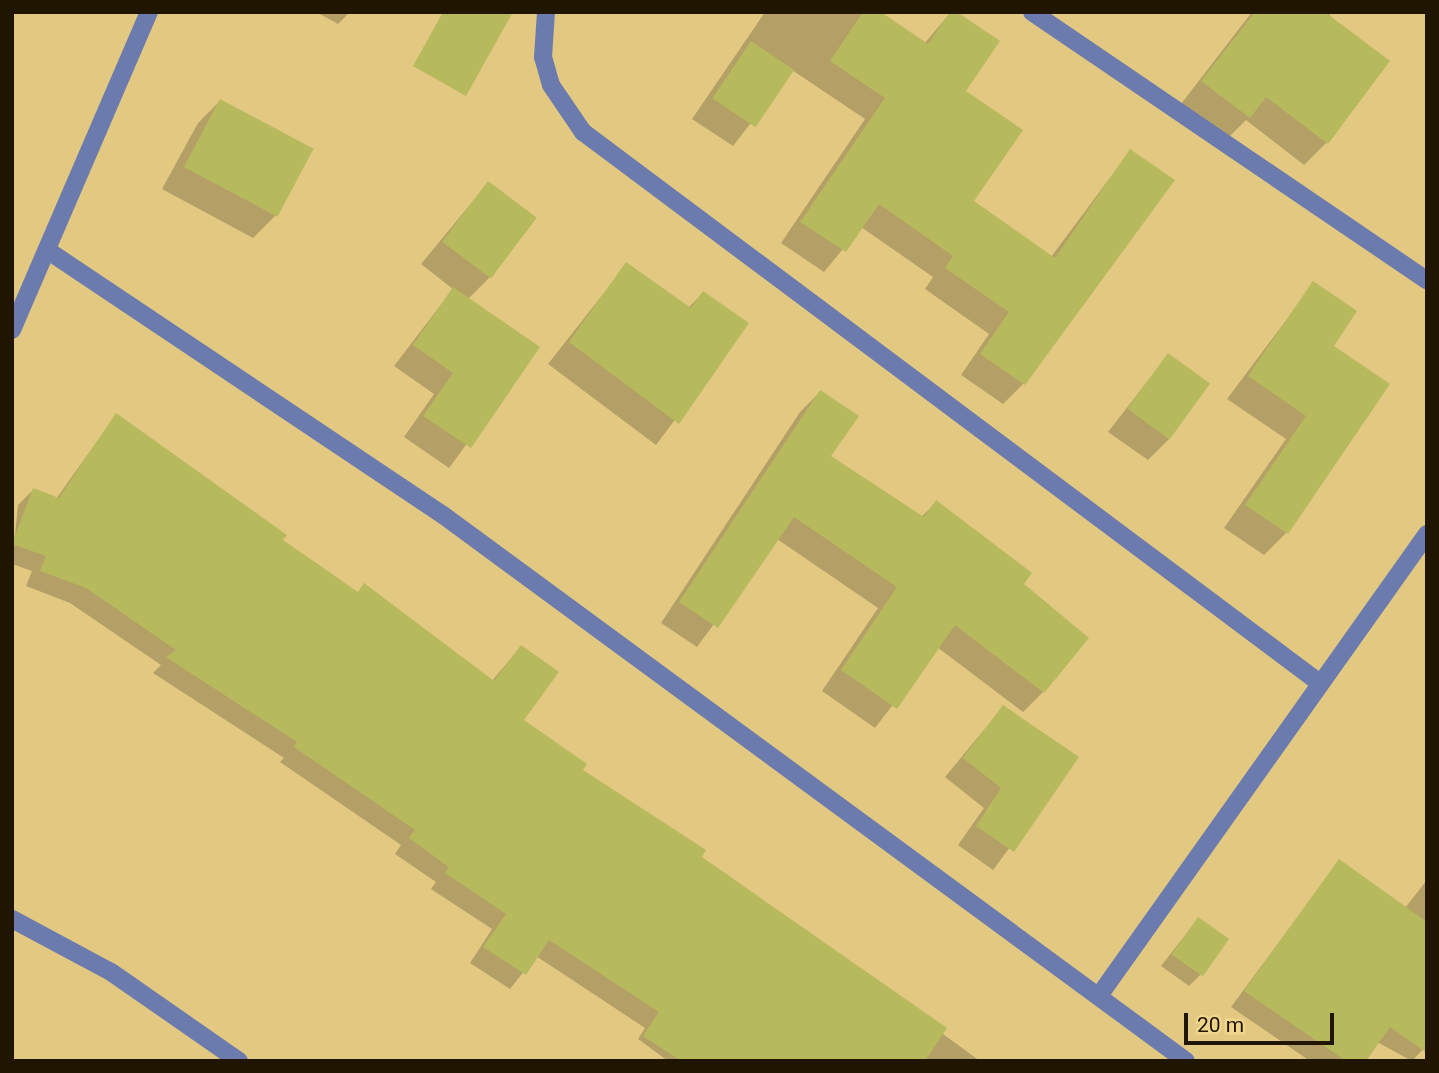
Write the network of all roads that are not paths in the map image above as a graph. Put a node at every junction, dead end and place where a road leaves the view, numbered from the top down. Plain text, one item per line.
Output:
1 (149, 12) edge
2 (546, 12) edge
3 (1032, 12) edge
4 (47, 250) junction
5 (1427, 280) edge
6 (12, 330) edge
7 (1427, 534) edge
8 (1317, 681) junction
9 (12, 919) edge
10 (1101, 993) junction
11 (239, 1061) edge
12 (1186, 1061) edge

1 - 4 street
2 - 8 street
3 - 5 street
4 - 6 street
4 - 10 street
7 - 8 street
8 - 10 street
9 - 11 street
10 - 12 street

